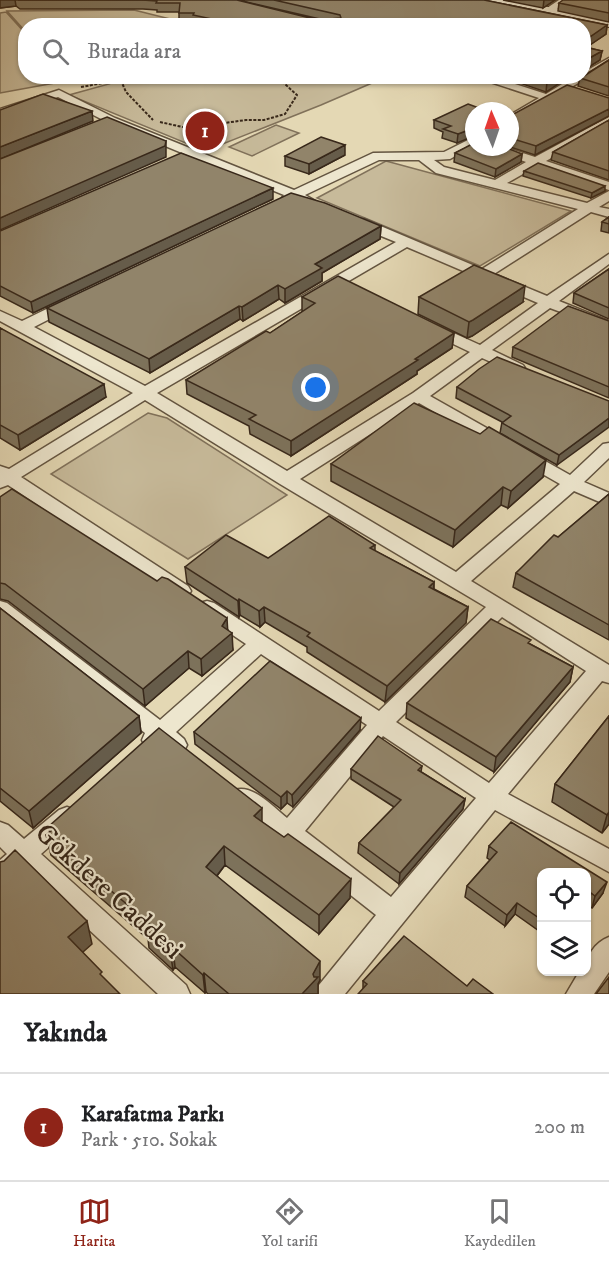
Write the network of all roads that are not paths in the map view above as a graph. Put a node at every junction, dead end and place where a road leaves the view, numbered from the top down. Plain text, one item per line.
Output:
1 (565, 0) edge
2 (489, 1) edge
3 (547, 12) junction
4 (565, 18) edge
5 (581, 18) edge
6 (591, 20) edge
7 (609, 23) edge
8 (591, 24) edge
9 (609, 28) edge
10 (609, 61) edge
11 (591, 75) edge
12 (503, 84) edge
13 (579, 84) edge
14 (549, 98) junction
15 (0, 113) edge
16 (519, 115) edge
17 (609, 120) edge
18 (465, 146) edge
19 (189, 153) junction
20 (519, 155) edge
21 (423, 157) junction
22 (536, 160) junction
23 (168, 162) edge
24 (497, 184) junction
25 (609, 186) edge
26 (295, 195) junction
27 (609, 195) edge
28 (274, 205) edge
29 (325, 208) edge
30 (591, 208) junction
31 (609, 213) edge
32 (345, 216) edge
33 (406, 242) junction
34 (609, 258) edge
35 (484, 274) junction
36 (338, 282) junction
37 (358, 292) edge
38 (85, 296) edge
39 (548, 302) junction
40 (0, 315) edge
41 (418, 322) edge
42 (609, 326) edge
43 (22, 327) junction
44 (478, 352) junction
45 (533, 374) edge
46 (145, 393) junction
47 (419, 396) junction
48 (609, 448) edge
49 (3, 477) edge
50 (286, 480) junction
51 (572, 483) junction
52 (609, 500) edge
53 (457, 582) junction
54 (500, 606) junction
55 (0, 608) edge
56 (260, 643) junction
57 (604, 672) edge
58 (382, 722) junction
59 (161, 733) junction
60 (135, 756) edge
61 (198, 761) edge
62 (225, 783) edge
63 (491, 796) junction
64 (84, 802) edge
65 (0, 832) edge
66 (289, 833) junction
67 (24, 855) junction
68 (609, 861) edge
69 (0, 875) edge
70 (393, 913) junction
71 (609, 949) edge
72 (177, 994) edge
73 (328, 994) edge
74 (579, 994) edge

1 - 3 street
2 - 3 main road
2 - 4 main road
3 - 5 main road
6 - 7 main road
8 - 9 main road
10 - 11 street
12 - 14 street
13 - 14 street
14 - 16 street
15 - 19 street
17 - 22 street
18 - 21 street
19 - 23 street
19 - 26 street
20 - 22 street
21 - 24 street
21 - 26 street
22 - 24 street
22 - 25 street
24 - 30 street
26 - 28 street
26 - 29 street
27 - 30 street
30 - 31 street
30 - 35 street
32 - 33 street
33 - 35 street
33 - 36 street
34 - 39 street
35 - 39 street
36 - 37 street
36 - 46 street
38 - 43 street
39 - 42 street
39 - 44 street
40 - 43 street
41 - 44 street
43 - 46 street
44 - 45 street
44 - 47 street
46 - 49 street
46 - 50 street
47 - 50 street
47 - 51 street
48 - 51 street
49 - 56 street
50 - 53 street
51 - 52 street
51 - 53 street
53 - 54 street
54 - 57 street
54 - 58 street
55 - 59 street
56 - 58 street
56 - 59 street
57 - 63 street
58 - 63 street
58 - 66 street
59 - 60 street
59 - 61 street
62 - 66 street
63 - 68 street
63 - 70 street
64 - 67 street
65 - 67 street, Gökdere Caddesi
66 - 70 street
67 - 69 street
67 - 72 street, Gökdere Caddesi
70 - 73 street
71 - 74 street

